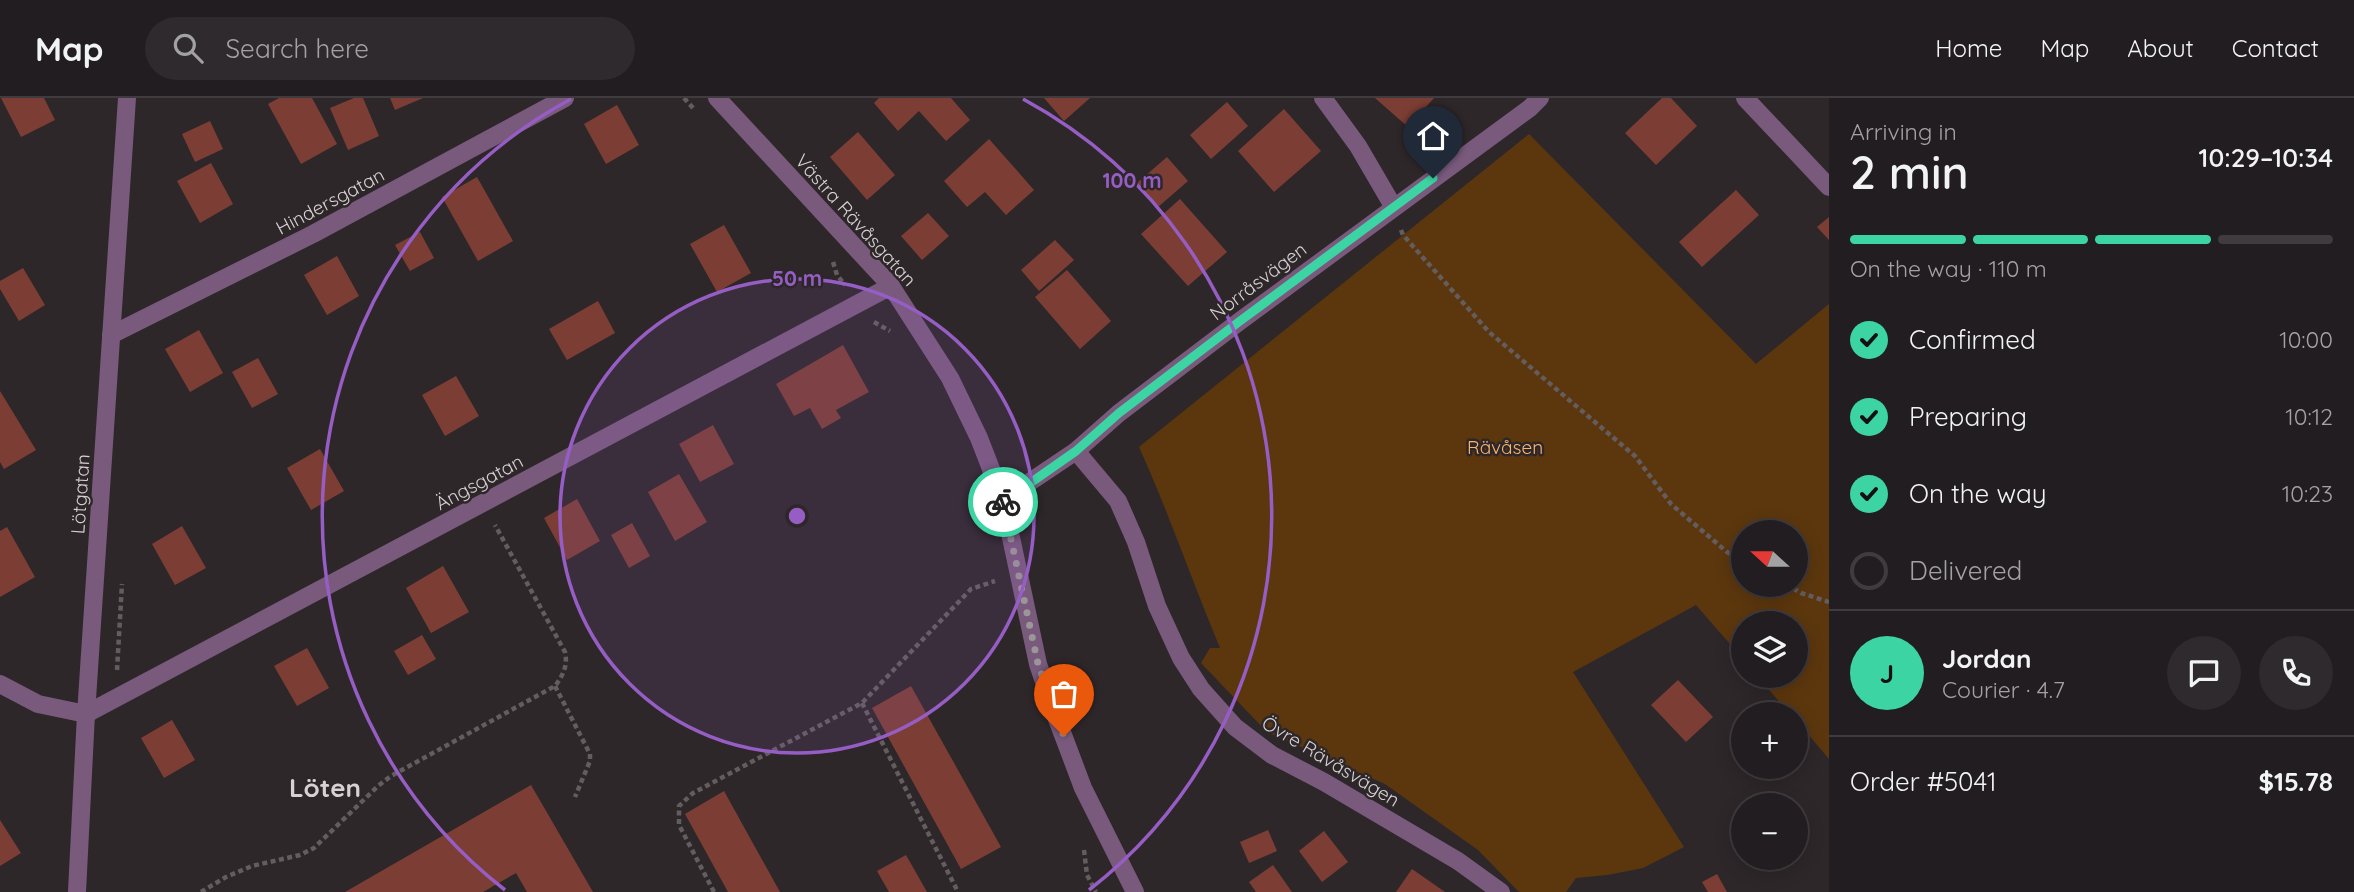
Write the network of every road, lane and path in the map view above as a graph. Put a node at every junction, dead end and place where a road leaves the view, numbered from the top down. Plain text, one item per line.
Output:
1 (127, 98) edge
2 (565, 98) edge
3 (684, 98) edge
4 (717, 98) edge
5 (1323, 98) edge
6 (1540, 98) edge
7 (1745, 98) edge
8 (694, 108) dead end
9 (1829, 187) edge
10 (1394, 206) junction
11 (828, 255) dead end
12 (891, 286) junction
13 (860, 303) junction
14 (111, 335) junction
15 (894, 336) dead end
16 (1076, 451) junction
17 (1003, 500) junction
18 (483, 503) junction
19 (1731, 554) edge
20 (995, 570) dead end
21 (997, 581) junction
22 (999, 594) dead end
23 (1808, 595) edge
24 (1829, 602) edge
25 (0, 684) edge
26 (555, 686) junction
27 (862, 703) junction
28 (86, 714) junction
29 (575, 797) dead end
30 (1080, 841) dead end
31 (77, 892) edge
32 (201, 892) edge
33 (714, 892) edge
34 (958, 892) edge
35 (1096, 892) edge
36 (1135, 892) edge
37 (1501, 892) edge

1 - 14 street, Lötgatan
2 - 14 street, Hindersgatan
3 - 8 path
4 - 12 street, Västra Rävåsgatan
5 - 10 street
6 - 10 street, Norråsvägen
7 - 9 street
10 - 16 street, Norråsvägen
10 - 19 path
11 - 13 path
12 - 13 street, Ängsgatan
12 - 17 street, Västra Rävåsgatan
13 - 15 path
13 - 18 street, Ängsgatan
14 - 28 street, Lötgatan
16 - 17 street, Norråsvägen
16 - 37 street, Övre Rävåsvägen
17 - 36 street, Västra Rävåsgatan
18 - 26 path
18 - 28 street, Ängsgatan
20 - 21 path
21 - 22 path
21 - 27 path
23 - 24 path
25 - 28 street
26 - 29 path
26 - 32 path
27 - 33 path
27 - 34 path
28 - 31 street, Lötgatan
30 - 35 path

